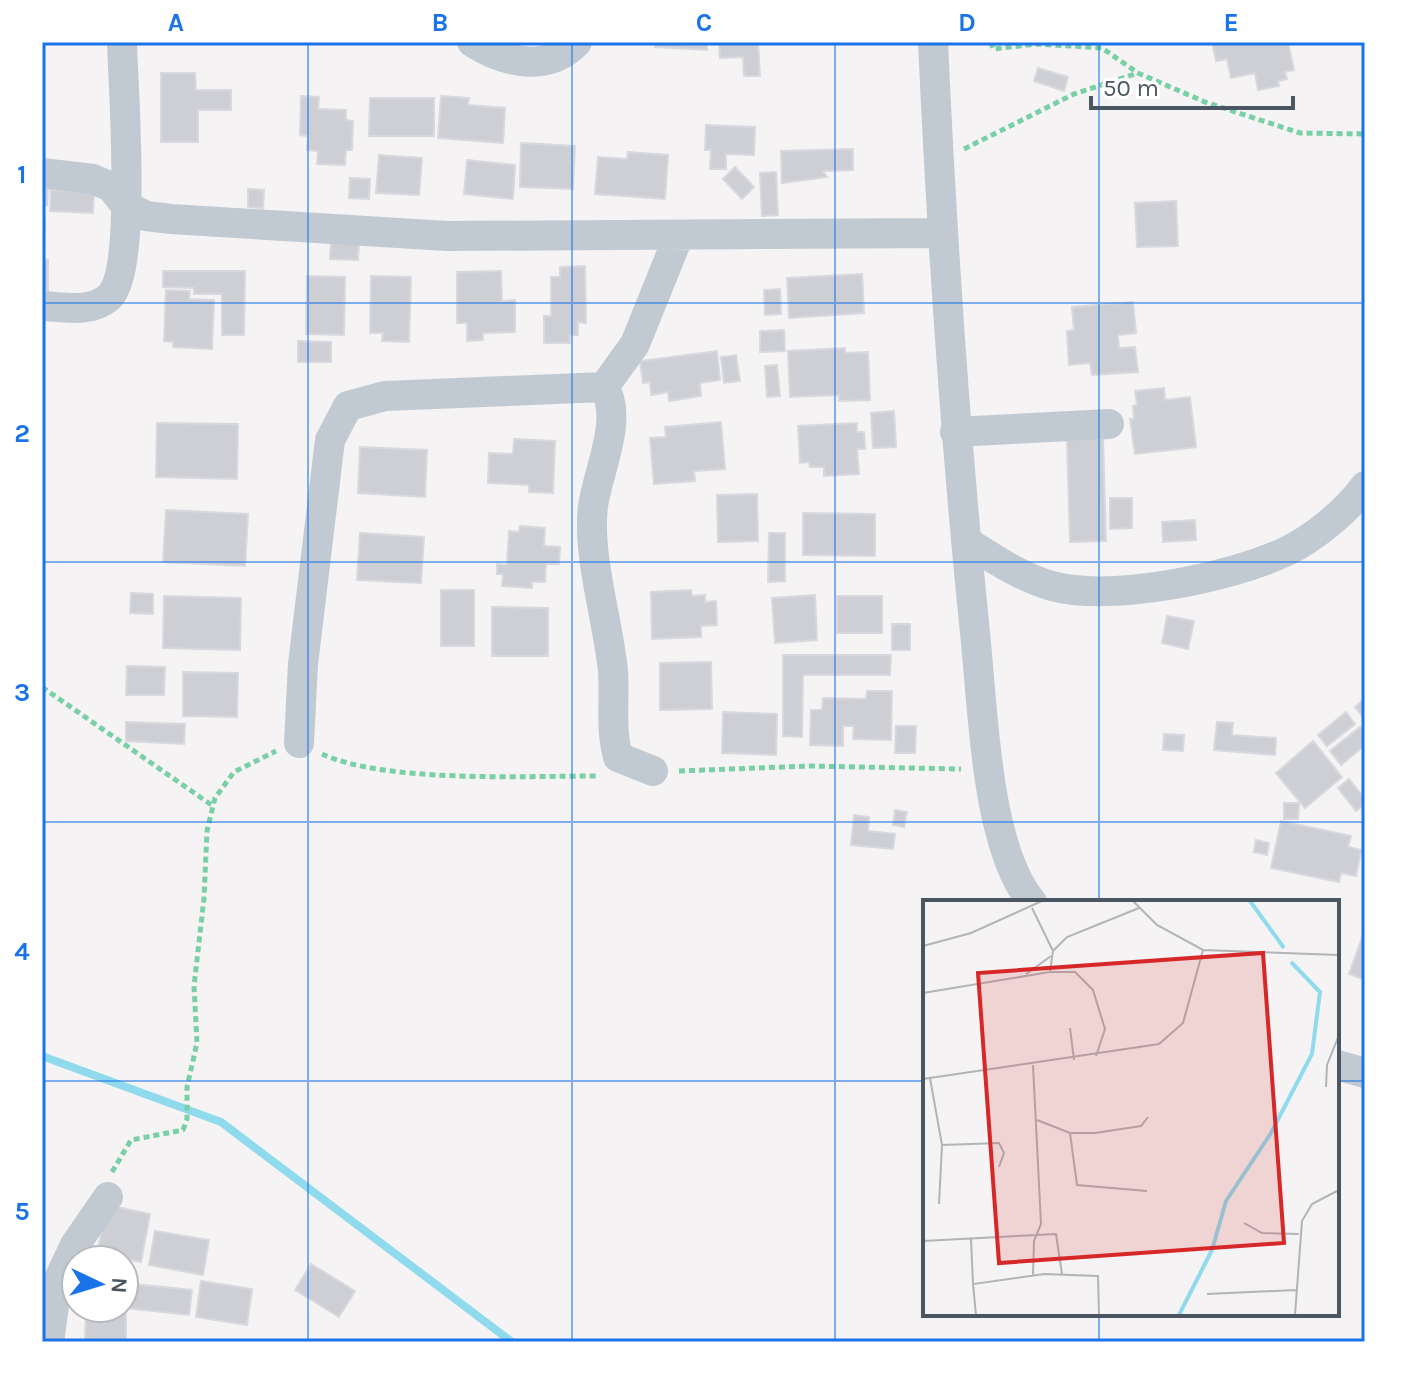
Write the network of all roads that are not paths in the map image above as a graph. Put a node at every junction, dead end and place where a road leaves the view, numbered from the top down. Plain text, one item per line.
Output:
1 (122, 42) edge
2 (472, 42) edge
3 (577, 42) edge
4 (933, 42) edge
5 (42, 173) edge
6 (126, 206) junction
7 (942, 233) junction
8 (679, 235) junction
9 (42, 306) edge
10 (604, 387) junction
11 (1109, 424) dead end
12 (955, 432) junction
13 (1365, 486) edge
14 (966, 541) junction
15 (299, 743) road end
16 (653, 771) dead end
17 (1031, 900) edge
18 (1339, 1066) edge
19 (1365, 1073) edge
20 (108, 1197) road end
21 (49, 1342) edge

1 - 6 street
2 - 3 street
4 - 7 street
5 - 6 street
6 - 8 street
6 - 9 street
7 - 8 street
7 - 12 street
8 - 10 street
10 - 15 street
10 - 16 street
11 - 12 street
12 - 14 street
13 - 14 street
14 - 17 street
18 - 19 street
20 - 21 street

